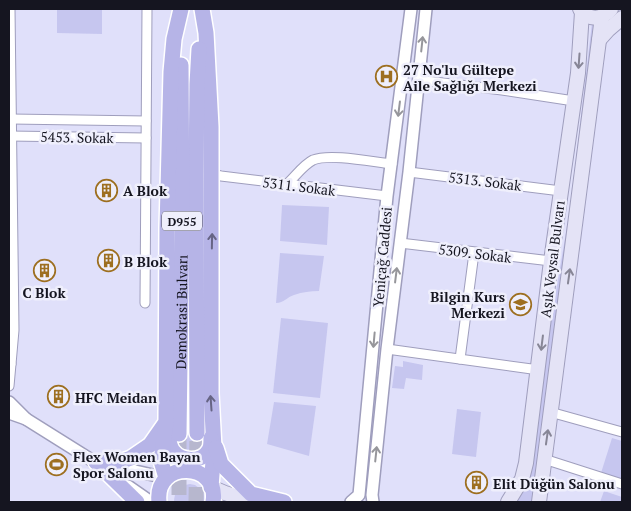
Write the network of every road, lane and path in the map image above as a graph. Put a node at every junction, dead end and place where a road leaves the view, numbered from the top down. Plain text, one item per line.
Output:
1 (10, 9) edge
2 (146, 9) edge
3 (181, 9) edge
4 (201, 9) edge
5 (411, 9) edge
6 (426, 9) edge
7 (581, 10) edge
8 (611, 11) edge
9 (622, 18) edge
10 (598, 40) junction
11 (418, 80) junction
12 (574, 101) junction
13 (11, 119) junction
14 (146, 121) junction
15 (10, 136) edge
16 (146, 138) junction
17 (392, 164) junction
18 (409, 172) junction
19 (211, 173) junction
20 (287, 184) junction
21 (561, 191) junction
22 (387, 196) junction
23 (400, 244) junction
24 (474, 253) junction
25 (551, 261) junction
26 (145, 303) dead end
27 (387, 349) junction
28 (460, 358) junction
29 (10, 365) edge
30 (539, 370) junction
31 (9, 386) edge
32 (9, 402) edge
33 (550, 412) junction
34 (9, 413) edge
35 (26, 418) junction
36 (166, 423) junction
37 (213, 430) junction
38 (197, 432) tunnel mouth
39 (622, 432) edge
40 (179, 434) tunnel mouth
41 (544, 459) junction
42 (96, 462) junction
43 (166, 478) junction
44 (622, 484) edge
45 (211, 487) junction
46 (510, 500) edge
47 (137, 502) edge
48 (151, 502) edge
49 (160, 502) edge
50 (212, 502) edge
51 (253, 502) edge
52 (284, 502) edge
53 (351, 502) edge
54 (373, 502) edge
55 (539, 502) edge

1 - 13 street
2 - 14 street
3 - 36 highway
3 - 40 highway, Demokrasi Bulvarı / D955
4 - 19 highway
4 - 38 highway, Demokrasi Bulvarı / D955
5 -> 17 street, Yeniçağ Caddesi
11 -> 6 street, Yeniçağ Caddesi
7 - 8 main road, Aşık Veysal Bulvarı
7 -> 12 main road, Aşık Veysal Bulvarı
8 - 10 main road, Aşık Veysal Bulvarı
9 - 10 main road
33 -> 10 main road, Aşık Veysal Bulvarı
11 - 12 street
11 - 18 street, Yeniçağ Caddesi
12 - 21 main road, Aşık Veysal Bulvarı
13 - 14 street
13 - 15 street
14 - 16 street
15 - 16 street, 5453. Sokak
15 - 29 street
16 - 26 street
17 - 20 street
17 - 22 street, Yeniçağ Caddesi
18 - 21 street, 5313. Sokak
18 - 23 street, Yeniçağ Caddesi
19 - 20 street, 5311. Sokak
37 -> 19 highway
20 - 22 street, 5311. Sokak
21 - 25 main road, Aşık Veysal Bulvarı
22 -> 53 street, Yeniçağ Caddesi
23 - 24 street, 5309. Sokak
27 -> 23 street, Yeniçağ Caddesi
24 - 25 street, 5309. Sokak
24 - 28 street
25 -> 30 main road, Aşık Veysal Bulvarı
27 - 28 street
54 -> 27 street, Yeniçağ Caddesi
28 - 30 street
29 - 31 street
30 - 46 main road, Aşık Veysal Bulvarı
32 - 35 street
33 - 39 street
41 -> 33 main road, Aşık Veysal Bulvarı
34 - 35 street
35 - 42 street
36 - 37 highway
36 - 42 highway
36 - 43 highway
37 - 45 highway
37 - 52 highway
41 - 44 street
41 - 55 main road, Aşık Veysal Bulvarı
42 - 43 street
42 - 47 highway
42 - 48 street
43 - 45 highway
43 - 49 highway
45 - 50 highway
45 - 51 main road

